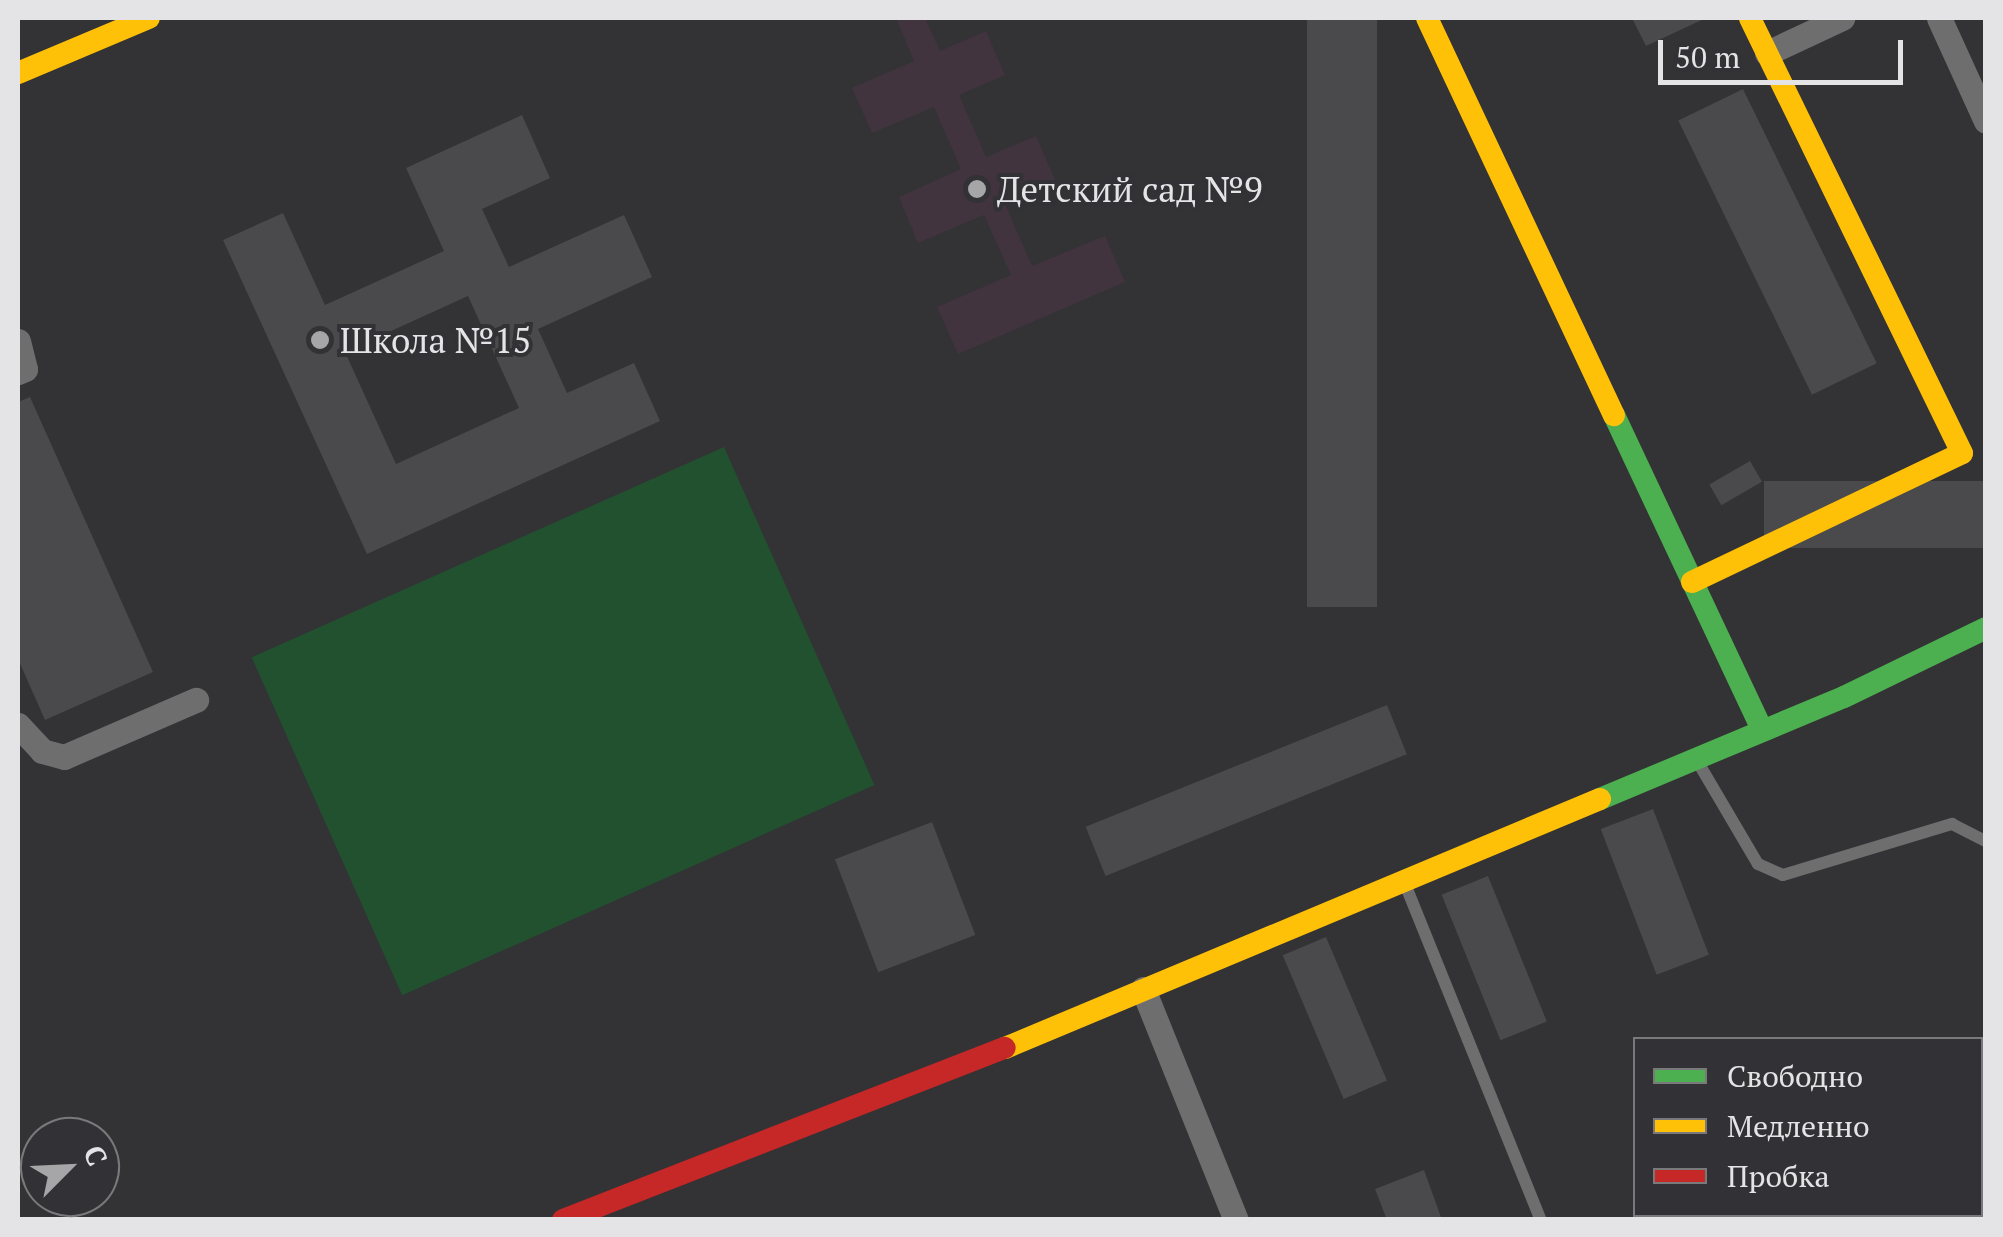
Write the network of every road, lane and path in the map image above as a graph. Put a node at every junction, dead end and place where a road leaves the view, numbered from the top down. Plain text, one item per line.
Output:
1 (149, 18) edge
2 (1426, 18) edge
3 (1750, 18) edge
4 (1842, 18) edge
5 (1939, 18) edge
6 (1767, 53) junction
7 (18, 74) edge
8 (1986, 121) edge
9 (18, 341) edge
10 (18, 372) edge
11 (1692, 582) junction
12 (1986, 628) edge
13 (196, 700) dead end
14 (18, 725) edge
15 (1762, 730) junction
16 (1696, 757) junction
17 (1986, 841) edge
18 (1402, 877) junction
19 (1143, 988) junction
20 (563, 1220) edge
21 (1236, 1220) edge
22 (1541, 1220) edge

1 - 7 street
2 - 11 street
3 - 6 street
4 - 6 street
5 - 8 street
6 - 11 street
9 - 10 street
11 - 15 street
12 - 15 street
13 - 14 street
15 - 16 street
16 - 17 lane
16 - 18 street
18 - 19 street
18 - 22 lane
19 - 20 street
19 - 21 street

